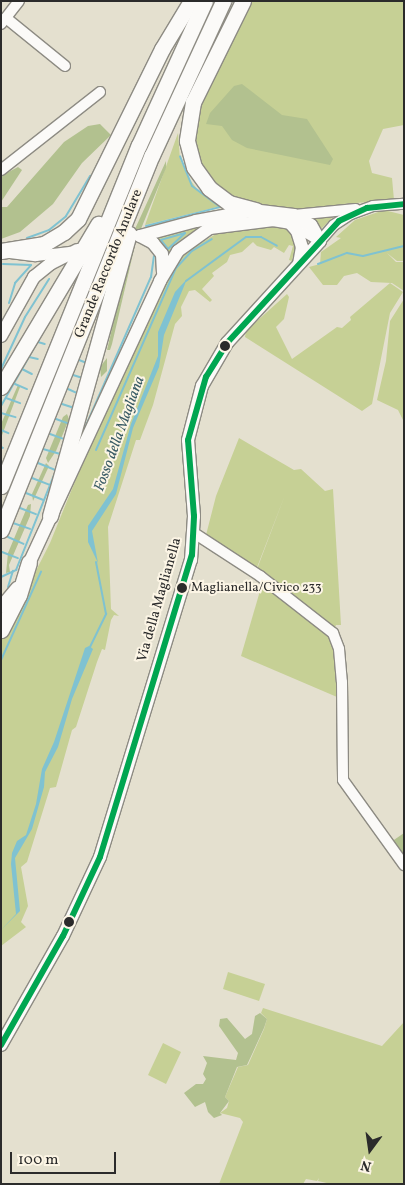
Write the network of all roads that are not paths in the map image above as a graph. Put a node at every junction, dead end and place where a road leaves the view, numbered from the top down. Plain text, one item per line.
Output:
1 (20, 1) edge
2 (191, 1) edge
3 (205, 1) edge
4 (223, 1) edge
5 (243, 1) edge
6 (4, 21) edge
7 (65, 66) dead end
8 (100, 92) dead end
9 (132, 161) junction
10 (1, 170) edge
11 (139, 189) junction
12 (404, 204) edge
13 (364, 209) junction
14 (256, 210) junction
15 (293, 219) junction
16 (320, 242) junction
17 (78, 250) joint
18 (1, 252) edge
19 (298, 267) junction
20 (160, 282) junction
21 (1, 336) edge
22 (1, 387) edge
23 (1, 486) edge
24 (50, 516) junction
25 (1, 530) edge
26 (194, 532) junction
27 (29, 563) junction
28 (1, 607) edge
29 (1, 630) edge
30 (404, 865) edge
31 (1, 1045) edge

1 - 6 street
2 - 18 highway
3 - 9 highway, Grande Raccordo Anulare
4 - 11 highway, Grande Raccordo Anulare
5 - 14 highway
6 - 7 street
8 - 10 street
9 - 22 highway
9 - 23 highway, Grande Raccordo Anulare
11 - 24 highway
11 - 25 highway, Grande Raccordo Anulare
12 - 13 street, Via della Maglianella
13 - 15 street
13 - 16 street, Via della Maglianella
14 - 15 main road
14 - 20 main road
15 - 16 main road
15 - 19 main road
15 - 20 main road
16 - 19 main road, Via della Maglianella
17 - 18 street
17 - 21 main road
19 - 26 main road, Via della Maglianella
20 - 24 main road
24 - 27 main road
26 - 30 street
26 - 31 main road, Via della Maglianella
27 - 28 main road
27 - 29 highway

